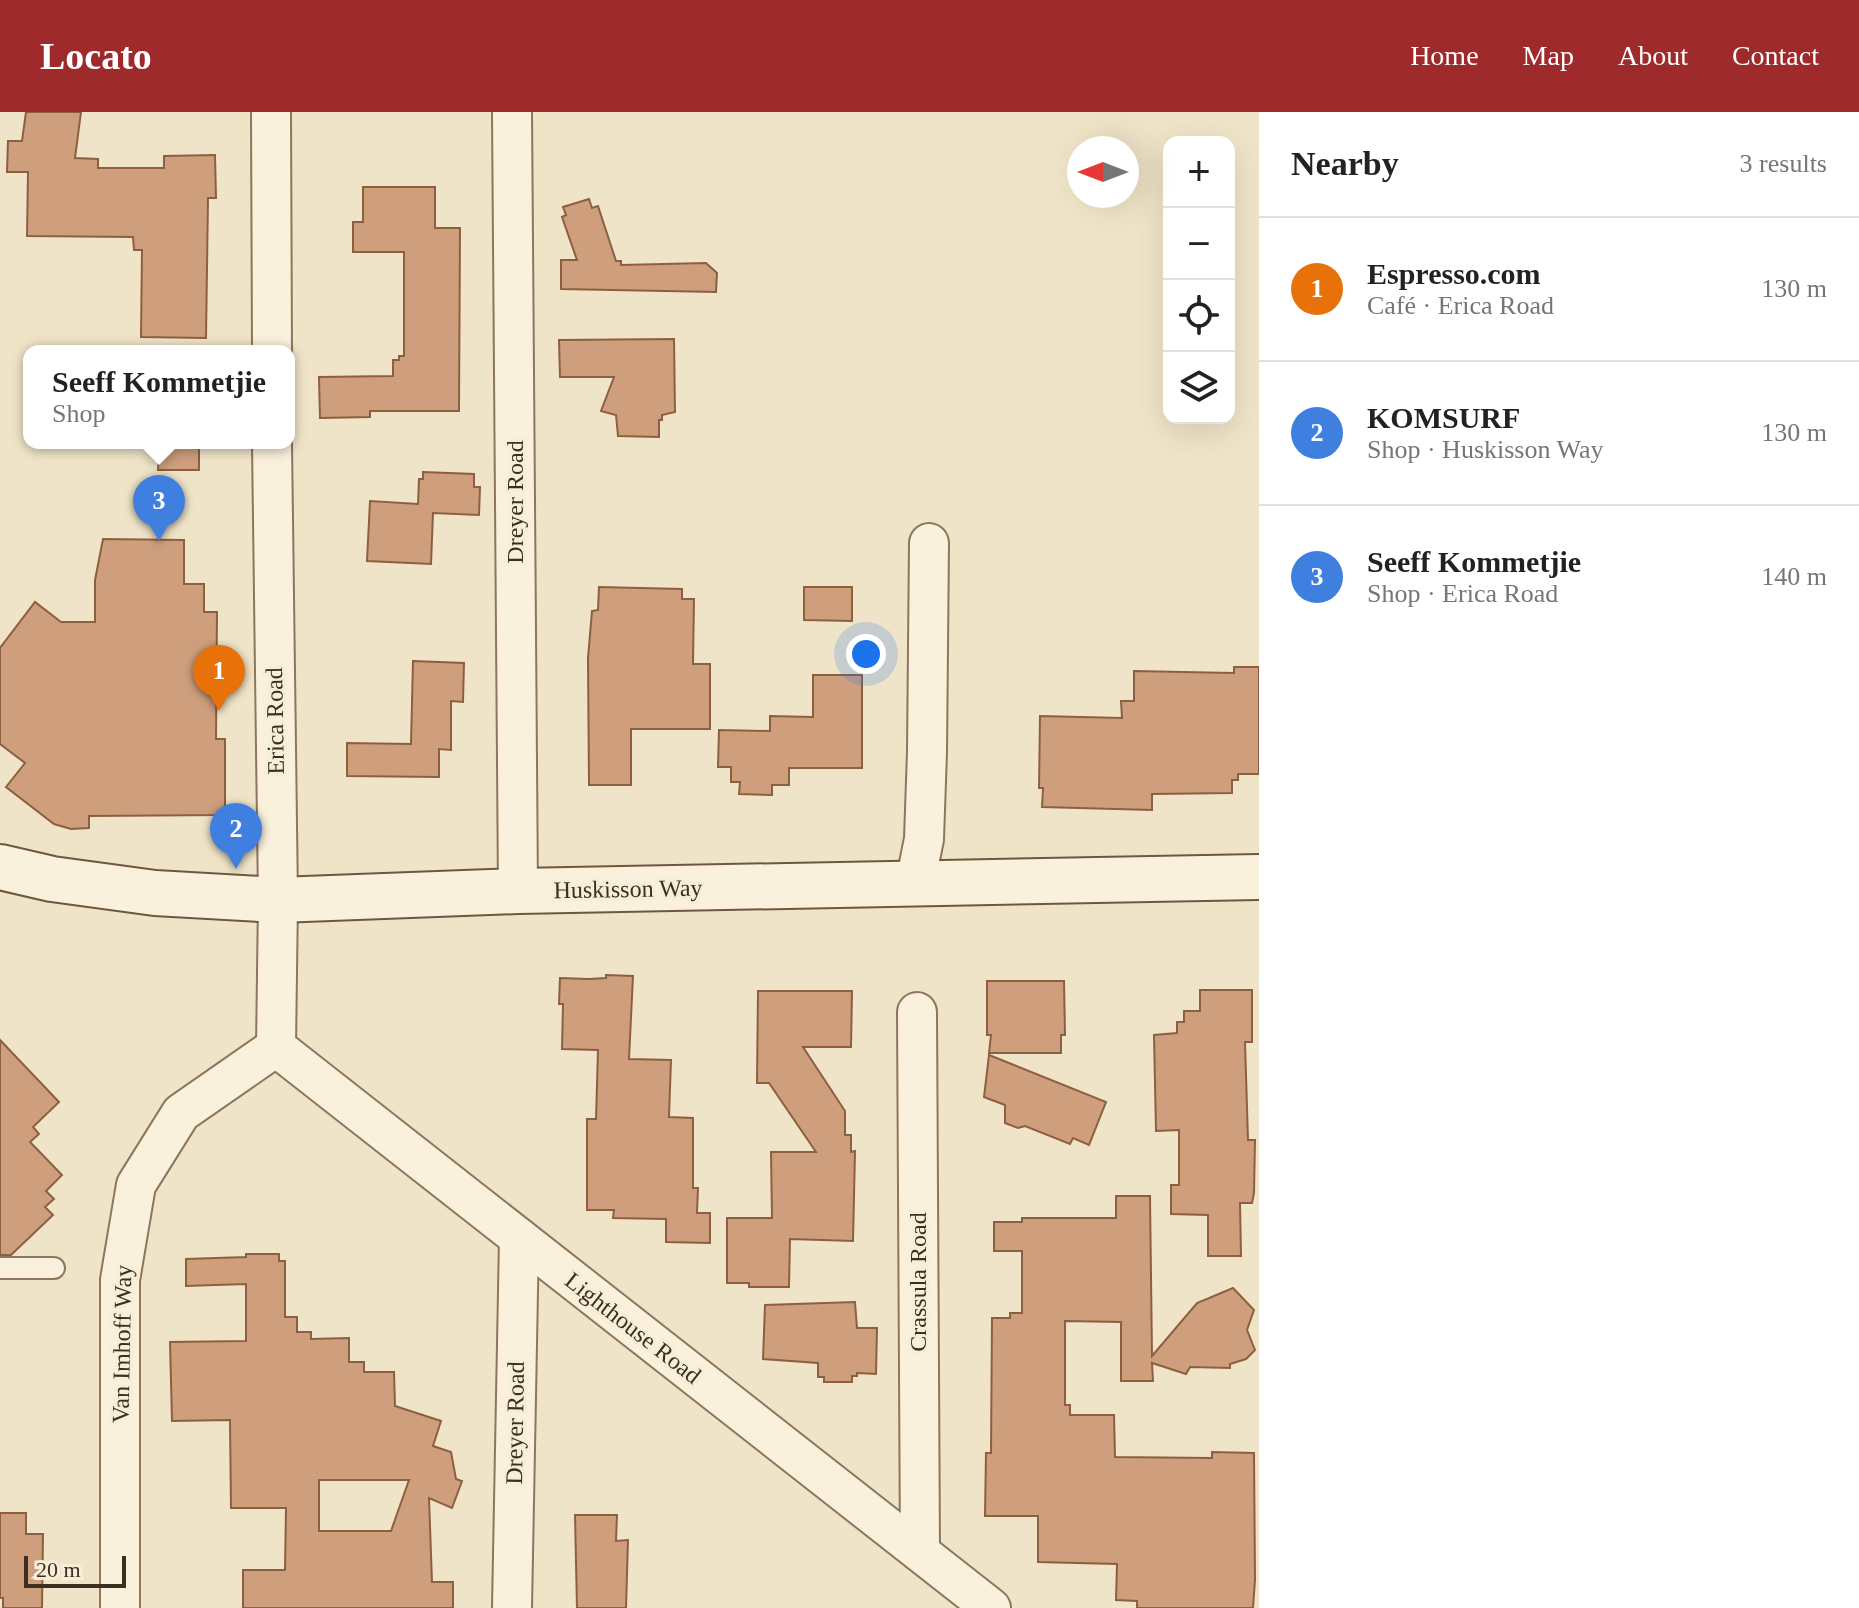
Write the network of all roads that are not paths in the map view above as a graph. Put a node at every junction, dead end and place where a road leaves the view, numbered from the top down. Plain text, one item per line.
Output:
1 (271, 112) edge
2 (512, 112) edge
3 (272, 345) edge
4 (272, 449) edge
5 (929, 543) dead end
6 (0, 867) edge
7 (1259, 877) edge
8 (915, 884) junction
9 (518, 891) junction
10 (278, 900) junction
11 (917, 1012) dead end
12 (276, 1047) junction
13 (519, 1238) junction
14 (0, 1268) edge
15 (54, 1268) dead end
16 (920, 1552) junction
17 (120, 1608) edge
18 (512, 1608) edge
19 (991, 1608) edge

1 - 3 street
2 - 9 street, Dreyer Road
4 - 10 street, Erica Road
5 - 8 street
6 - 10 main road, Huskisson Way
7 - 8 main road, Huskisson Way
8 - 9 main road, Huskisson Way
9 - 10 main road, Huskisson Way
10 - 12 street, Erica Road
11 - 16 street, Crassula Road
12 - 13 street, Lighthouse Road
12 - 17 street, Van Imhoff Way
13 - 16 street, Lighthouse Road
13 - 18 street, Dreyer Road
14 - 15 lane
16 - 19 street, Lighthouse Road

